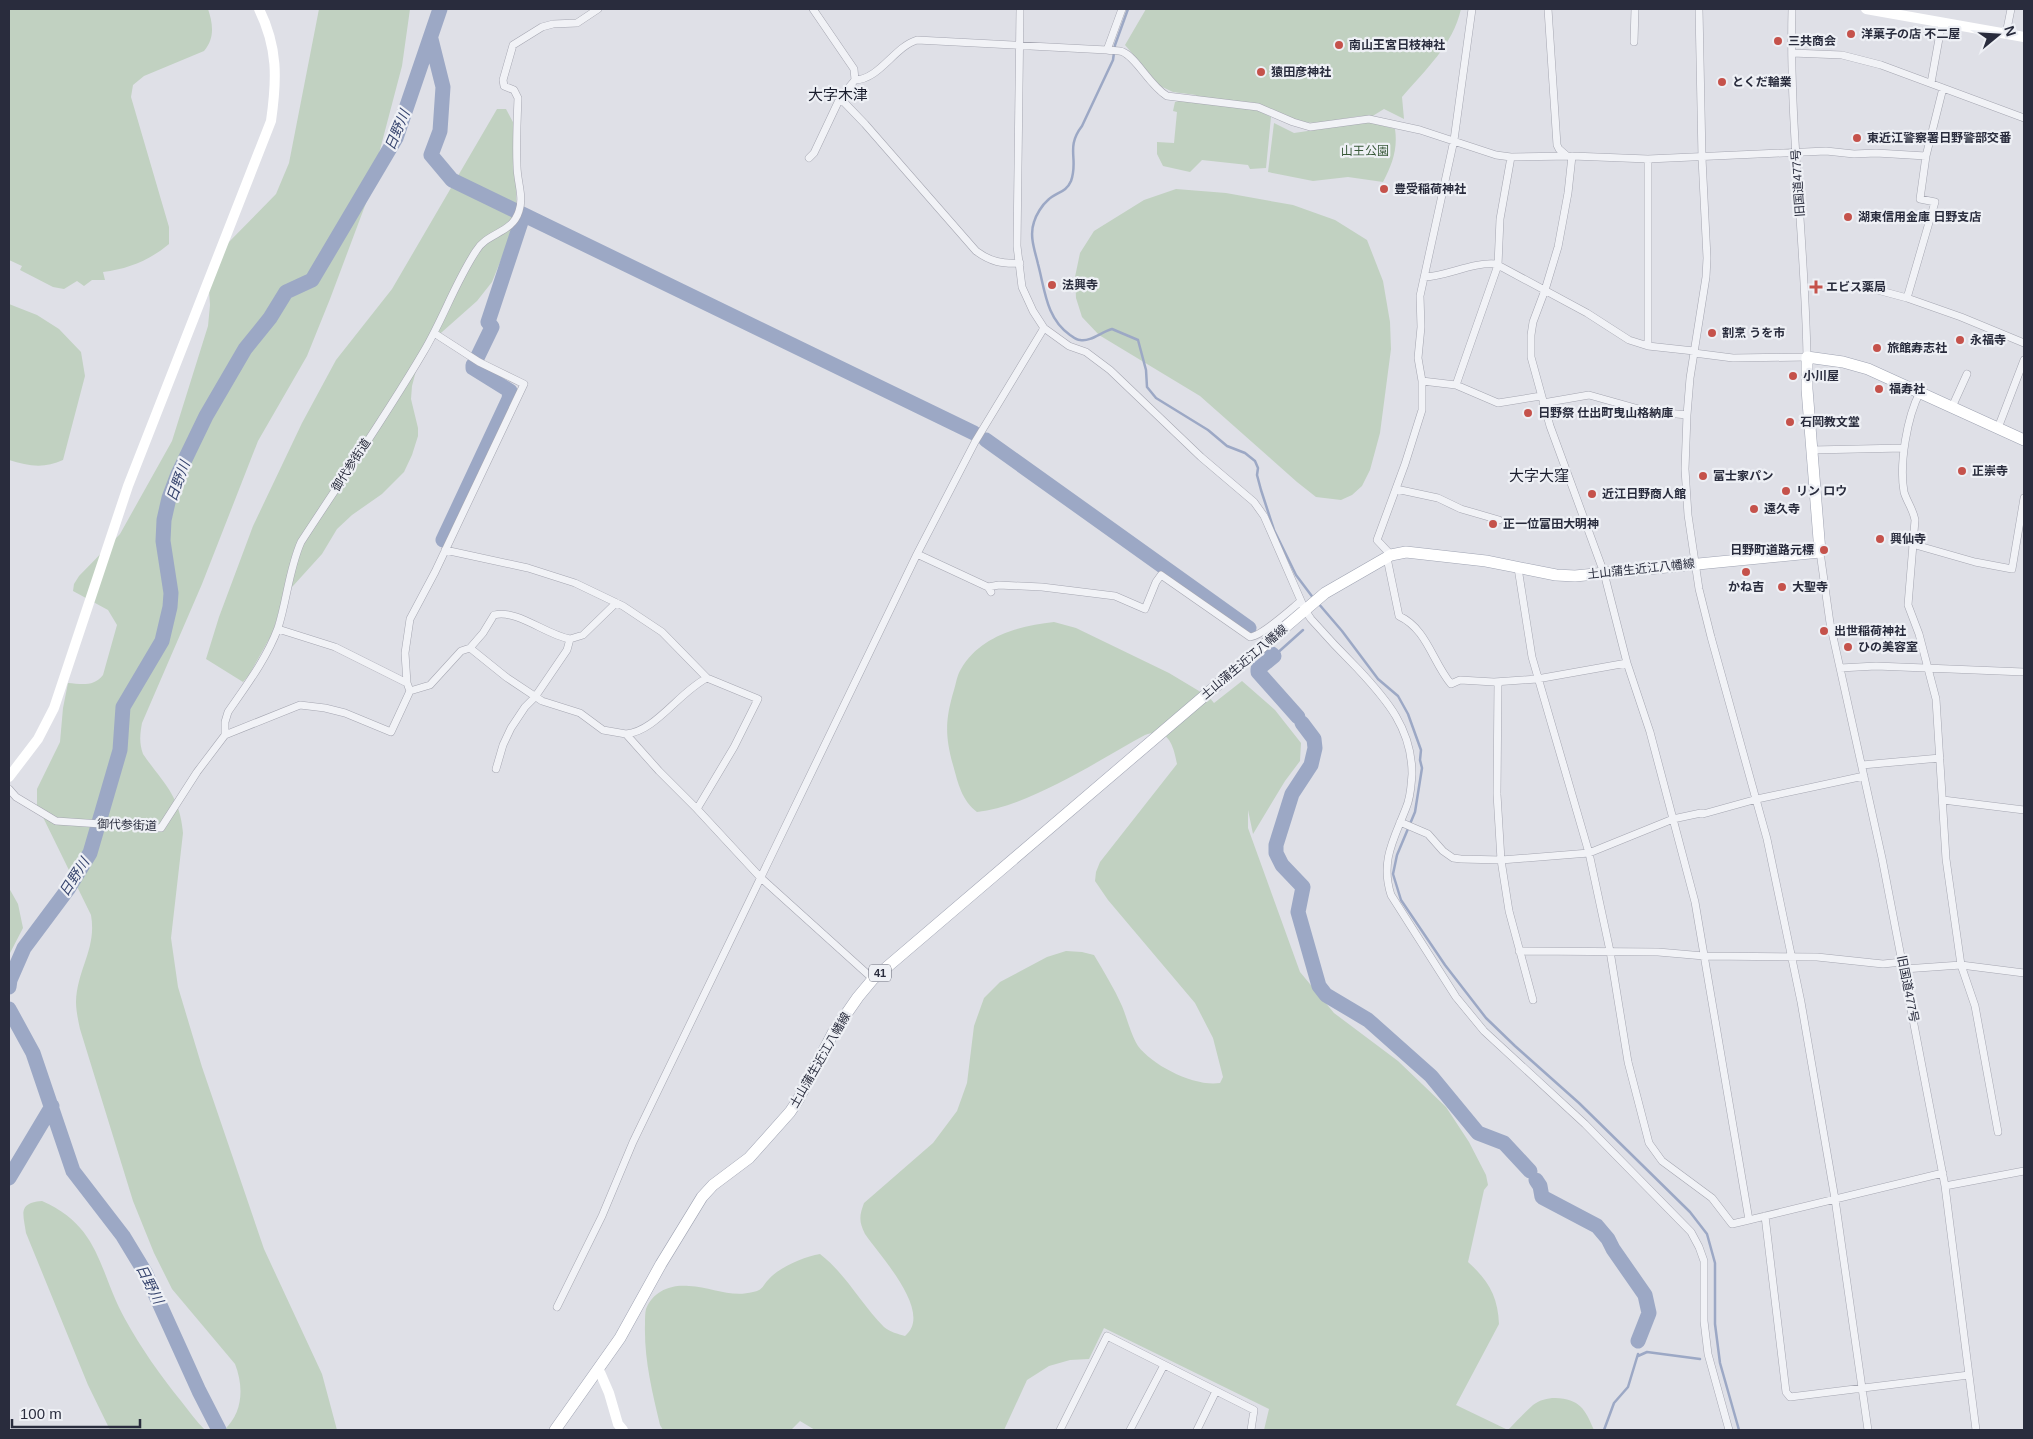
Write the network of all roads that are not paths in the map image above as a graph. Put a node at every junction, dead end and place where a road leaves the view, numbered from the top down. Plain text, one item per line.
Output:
1 (259, 9) edge
2 (598, 9) edge
3 (814, 9) edge
4 (1020, 9) edge
5 (1122, 9) edge
6 (1472, 9) edge
7 (1548, 9) edge
8 (1635, 9) edge
9 (1699, 9) edge
10 (1792, 9) edge
11 (1871, 9) edge
12 (2010, 9) edge
13 (1942, 22) junction
14 (2006, 34) junction
15 (2024, 37) edge
16 (1634, 42) dead end
17 (1020, 45) junction
18 (1109, 51) junction
19 (1792, 53) junction
20 (855, 80) junction
21 (1931, 83) junction
22 (1943, 88) junction
23 (840, 98) junction
24 (2024, 118) edge
25 (1454, 140) junction
26 (1796, 153) junction
27 (1570, 156) junction
28 (1926, 156) junction
29 (1511, 157) junction
30 (809, 158) dead end
31 (1702, 158) junction
32 (1648, 159) junction
33 (1020, 263) junction
34 (1498, 265) junction
35 (1424, 277) junction
36 (1855, 284) dead end
37 (1545, 290) junction
38 (1907, 298) junction
39 (1044, 328) junction
40 (434, 333) junction
41 (2024, 343) edge
42 (1648, 346) junction
43 (1694, 352) junction
44 (1807, 357) junction
45 (2024, 360) edge
46 (1967, 374) dead end
47 (1422, 381) junction
48 (1456, 385) junction
49 (1920, 392) junction
50 (1542, 399) junction
51 (1952, 407) junction
52 (1687, 415) junction
53 (1998, 428) junction
54 (2024, 440) edge
55 (1904, 448) junction
56 (1812, 450) junction
57 (1396, 489) junction
58 (2024, 498) edge
59 (1499, 520) dead end
60 (1912, 544) junction
61 (445, 550) junction
62 (1820, 552) junction
63 (917, 554) junction
64 (1389, 556) junction
65 (1694, 563) junction
66 (1518, 568) junction
67 (1604, 574) junction
68 (616, 603) junction
69 (1305, 605) junction
70 (278, 628) junction
71 (570, 639) junction
72 (470, 648) junction
73 (1627, 663) junction
74 (1840, 668) junction
75 (1928, 668) junction
76 (2024, 672) edge
77 (707, 678) junction
78 (1537, 679) junction
79 (1498, 682) junction
80 (407, 683) junction
81 (410, 691) junction
82 (535, 697) junction
83 (626, 734) junction
84 (225, 735) junction
85 (1940, 758) junction
86 (1862, 765) junction
87 (496, 769) dead end
88 (1864, 776) junction
89 (9, 777) edge
90 (9, 789) edge
91 (1757, 799) junction
92 (1943, 800) junction
93 (697, 809) junction
94 (2024, 810) edge
95 (1673, 819) junction
96 (1402, 823) junction
97 (1589, 853) junction
98 (1501, 860) junction
99 (760, 877) junction
100 (1519, 951) junction
101 (1610, 951) junction
102 (1704, 956) junction
103 (1791, 957) junction
104 (1961, 965) junction
105 (1903, 966) junction
106 (2024, 974) edge
107 (873, 979) junction
108 (1533, 1000) dead end
109 (1998, 1132) dead end
110 (2024, 1171) edge
111 (1943, 1173) junction
112 (1945, 1186) junction
113 (1835, 1198) junction
114 (1765, 1216) junction
115 (1749, 1220) junction
116 (557, 1308) dead end
117 (1164, 1365) junction
118 (599, 1370) junction
119 (1969, 1375) junction
120 (1862, 1389) junction
121 (1216, 1391) junction
122 (555, 1430) edge
123 (622, 1430) edge
124 (1060, 1430) edge
125 (1130, 1430) edge
126 (1197, 1430) edge
127 (1251, 1430) edge
128 (1729, 1430) edge
129 (1868, 1430) edge
130 (1976, 1430) edge

1 - 89 street
2 - 40 street, 御代参街道
3 - 20 street
4 - 17 street
5 - 18 street
6 - 25 street
7 - 27 street
8 - 16 street
9 - 31 street
10 - 19 street, 旧国道477号
11 - 13 street
12 - 14 street
13 - 14 street
13 - 21 street
14 - 15 street
17 - 18 street
17 - 20 street
17 - 33 street
18 - 25 street
19 - 21 street
19 - 26 street, 旧国道477号
20 - 23 street
21 - 22 street
22 - 24 street
22 - 28 street
23 - 30 street
23 - 33 street
25 - 29 street
25 - 35 street
26 - 28 street
26 - 31 street
26 - 44 street, 旧国道477号
27 - 29 street
27 - 32 street
27 - 37 street
28 - 38 street
29 - 34 street
31 - 32 street
31 - 43 street
32 - 42 street
33 - 39 street
34 - 35 street
34 - 37 street
34 - 48 street
35 - 47 street
36 - 38 street
37 - 42 street
37 - 50 street
38 - 41 street
39 - 63 street
39 - 69 street
40 - 61 street
40 - 70 street, 御代参街道
42 - 43 street
43 - 44 street
43 - 52 street
44 - 49 main road
44 - 56 main road
45 - 53 street
46 - 51 street
47 - 48 street
47 - 57 street
48 - 50 street
49 - 51 main road
49 - 55 street
50 - 52 street
50 - 67 street
51 - 53 main road
52 - 65 street
53 - 54 main road
55 - 56 street
55 - 60 street
56 - 62 main road
57 - 59 street
57 - 64 street
58 - 60 street
60 - 75 street
61 - 68 street
61 - 80 street
62 - 65 main road, 土山蒲生近江八幡線 / 41
62 - 74 street, 旧国道477号
63 - 69 street
63 - 99 street
64 - 66 main road, 土山蒲生近江八幡線 / 41
64 - 69 main road, 土山蒲生近江八幡線 / 41
64 - 79 street
65 - 67 main road, 土山蒲生近江八幡線 / 41
65 - 91 street
66 - 67 main road, 土山蒲生近江八幡線 / 41
66 - 78 street
67 - 73 street
68 - 71 street
68 - 77 street
69 - 96 street
69 - 107 main road, 土山蒲生近江八幡線 / 41
70 - 80 street
70 - 84 street, 御代参街道
71 - 72 street
71 - 82 street
72 - 81 street
72 - 82 street
73 - 78 street
73 - 95 street
74 - 75 street
74 - 86 street, 旧国道477号
75 - 76 street
75 - 85 street
77 - 83 street
77 - 93 street
78 - 79 street
78 - 97 street
79 - 98 street
80 - 81 street
81 - 84 street
82 - 83 street
82 - 87 street
83 - 93 street
84 - 90 street, 御代参街道
85 - 86 street
85 - 92 street
86 - 88 street, 旧国道477号
88 - 91 street
88 - 105 street, 旧国道477号
91 - 95 street
91 - 103 street
92 - 94 street
92 - 104 street
93 - 99 street
95 - 97 street
95 - 102 street
96 - 98 street
96 - 128 street
97 - 98 street
97 - 101 street
98 - 100 street
99 - 107 street
99 - 116 street
100 - 101 street
100 - 108 street
101 - 102 street
101 - 115 street
102 - 103 street
102 - 115 street
103 - 105 street
103 - 113 street
104 - 105 street
104 - 106 street
104 - 109 street
105 - 111 street, 旧国道477号
107 - 118 main road, 土山蒲生近江八幡線 / 41
110 - 112 street
111 - 112 street, 旧国道477号
111 - 113 street
112 - 119 street, 旧国道477号
113 - 114 street
113 - 120 street
114 - 115 street
114 - 120 street
117 - 121 street
117 - 124 street
117 - 125 street
118 - 122 main road, 土山蒲生近江八幡線 / 41
118 - 123 street
119 - 120 street
119 - 130 street, 旧国道477号
120 - 129 street
121 - 126 street
121 - 127 street

